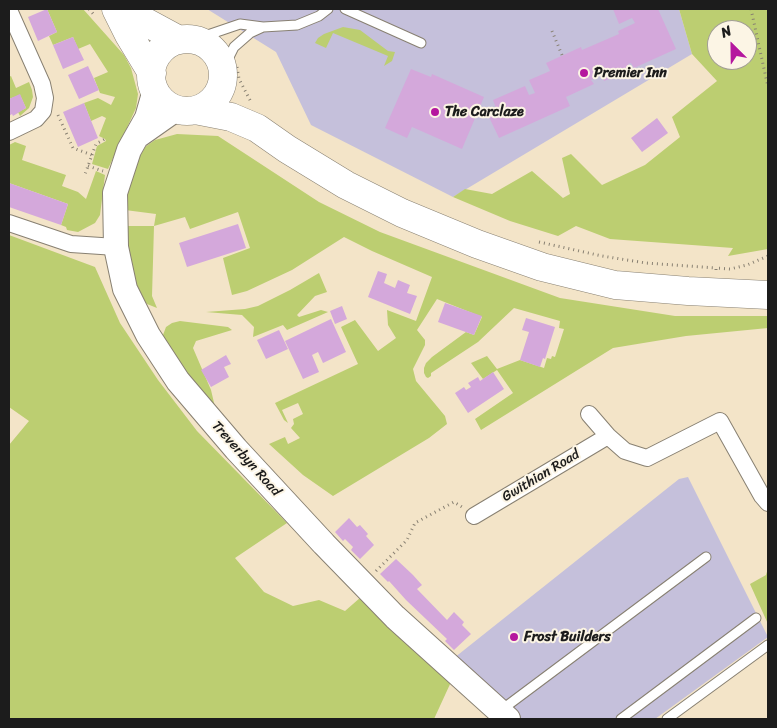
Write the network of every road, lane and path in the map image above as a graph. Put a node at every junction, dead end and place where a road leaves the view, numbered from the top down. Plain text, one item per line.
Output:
1 (328, 9) edge
2 (345, 9) edge
3 (751, 9) edge
4 (9, 10) edge
5 (117, 10) edge
6 (263, 27) junction
7 (552, 31) dead end
8 (186, 40) junction
9 (422, 43) dead end
10 (562, 55) dead end
11 (230, 78) junction
12 (153, 82) junction
13 (768, 87) edge
14 (55, 107) dead end
15 (186, 110) junction
16 (257, 118) junction
17 (9, 132) edge
18 (138, 136) junction
19 (106, 139) dead end
20 (92, 155) junction
21 (88, 166) junction
22 (103, 171) dead end
23 (84, 177) dead end
24 (9, 223) edge
25 (537, 241) dead end
26 (116, 247) junction
27 (768, 256) edge
28 (715, 280) junction
29 (768, 295) edge
30 (589, 414) dead end
31 (608, 436) junction
32 (768, 503) edge
33 (474, 516) joint
34 (706, 557) dead end
35 (363, 584) junction
36 (756, 618) dead end
37 (768, 645) edge
38 (504, 715) edge
39 (621, 719) edge
40 (667, 719) edge

1 - 6 lane
2 - 9 lane
3 - 13 path
4 - 17 street
5 - 8 highway
5 - 12 highway
6 - 8 lane
6 - 11 lane
7 - 10 path
8 - 11 highway
8 - 12 highway
11 - 15 highway
11 - 16 path
11 - 16 highway
12 - 15 highway
12 - 18 street, Treverbyn Road
14 - 20 path
15 - 16 highway
15 - 18 street, Treverbyn Road
16 - 28 highway
18 - 26 street, Treverbyn Road
19 - 20 path
20 - 21 path
21 - 22 path
21 - 23 path
24 - 26 street
25 - 28 path
26 - 35 street, Treverbyn Road
27 - 28 path
28 - 29 highway
30 - 31 street
31 - 32 street
31 - 33 street, Gwithian Road
33 - 35 path
34 - 38 lane
35 - 38 street, Treverbyn Road
36 - 39 lane
37 - 40 lane

